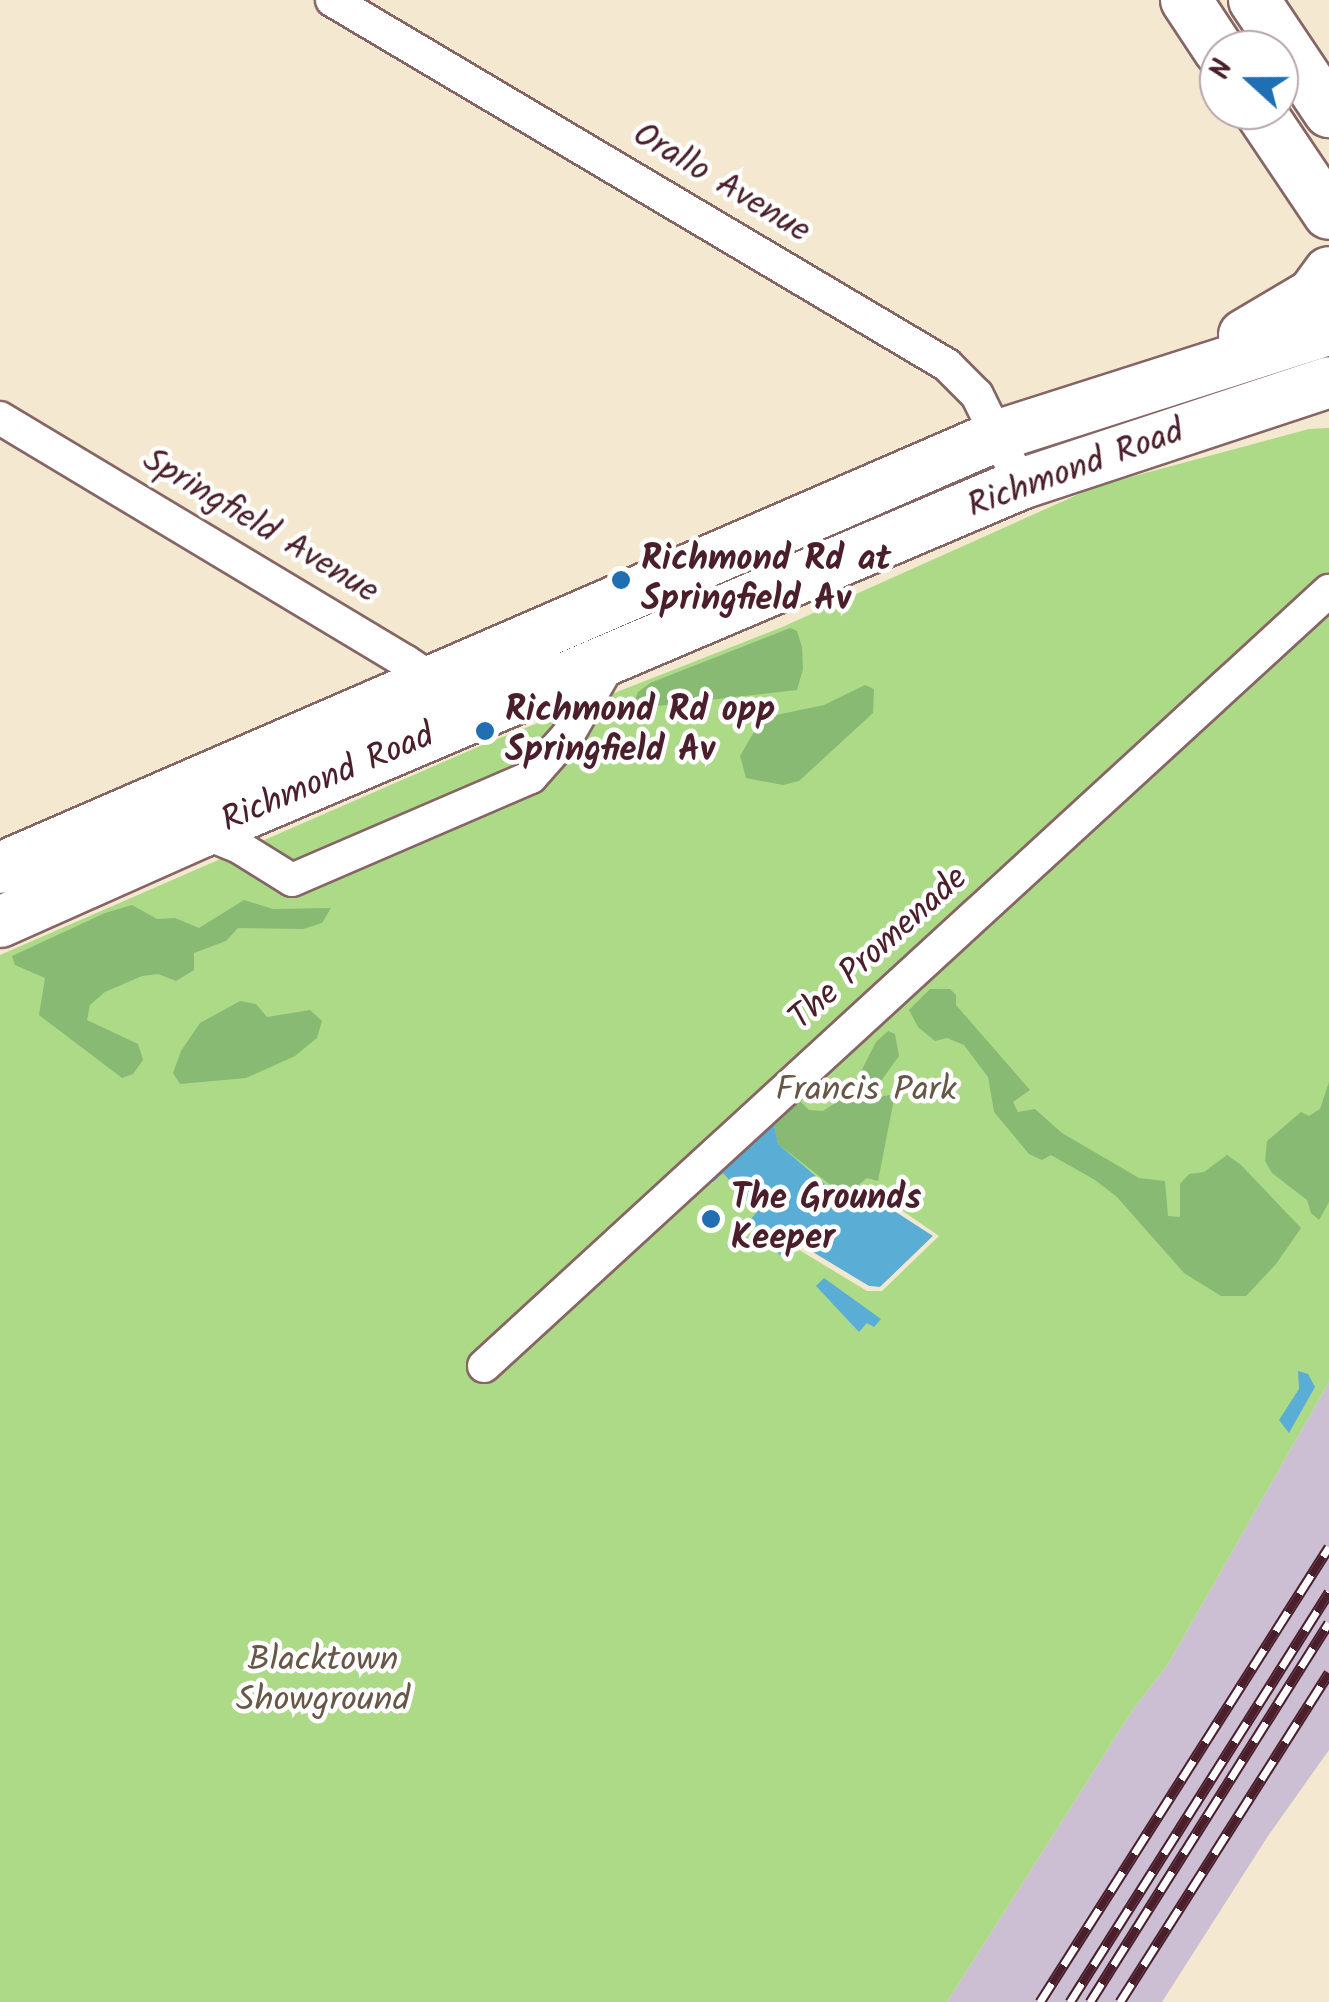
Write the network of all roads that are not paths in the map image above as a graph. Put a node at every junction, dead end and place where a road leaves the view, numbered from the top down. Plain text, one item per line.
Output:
1 (332, 0) edge
2 (1186, 0) edge
3 (1254, 0) edge
4 (1206, 30) edge
5 (1329, 112) edge
6 (1272, 130) edge
7 (1329, 214) edge
8 (1329, 272) edge
9 (1329, 330) edge
10 (1162, 383) junction
11 (1328, 384) edge
12 (0, 418) edge
13 (999, 434) junction
14 (1021, 484) junction
15 (1329, 590) edge
16 (613, 657) junction
17 (444, 704) junction
18 (202, 832) junction
19 (0, 868) edge
20 (0, 922) edge
21 (484, 1366) dead end

1 - 13 street, Orallo Avenue
2 - 4 main road
3 - 5 main road
6 - 7 main road
8 - 10 main road
9 - 10 main road, Richmond Road
10 - 13 main road, Richmond Road
11 - 14 main road, Richmond Road
12 - 17 street, Springfield Avenue
13 - 14 street, Orallo Avenue
13 - 17 main road, Richmond Road
14 - 16 main road, Richmond Road
15 - 21 street, The Promenade
16 - 17 main road, Richmond Road
16 - 18 street
17 - 18 main road, Richmond Road
17 - 19 main road, Richmond Road
18 - 20 main road, Richmond Road

